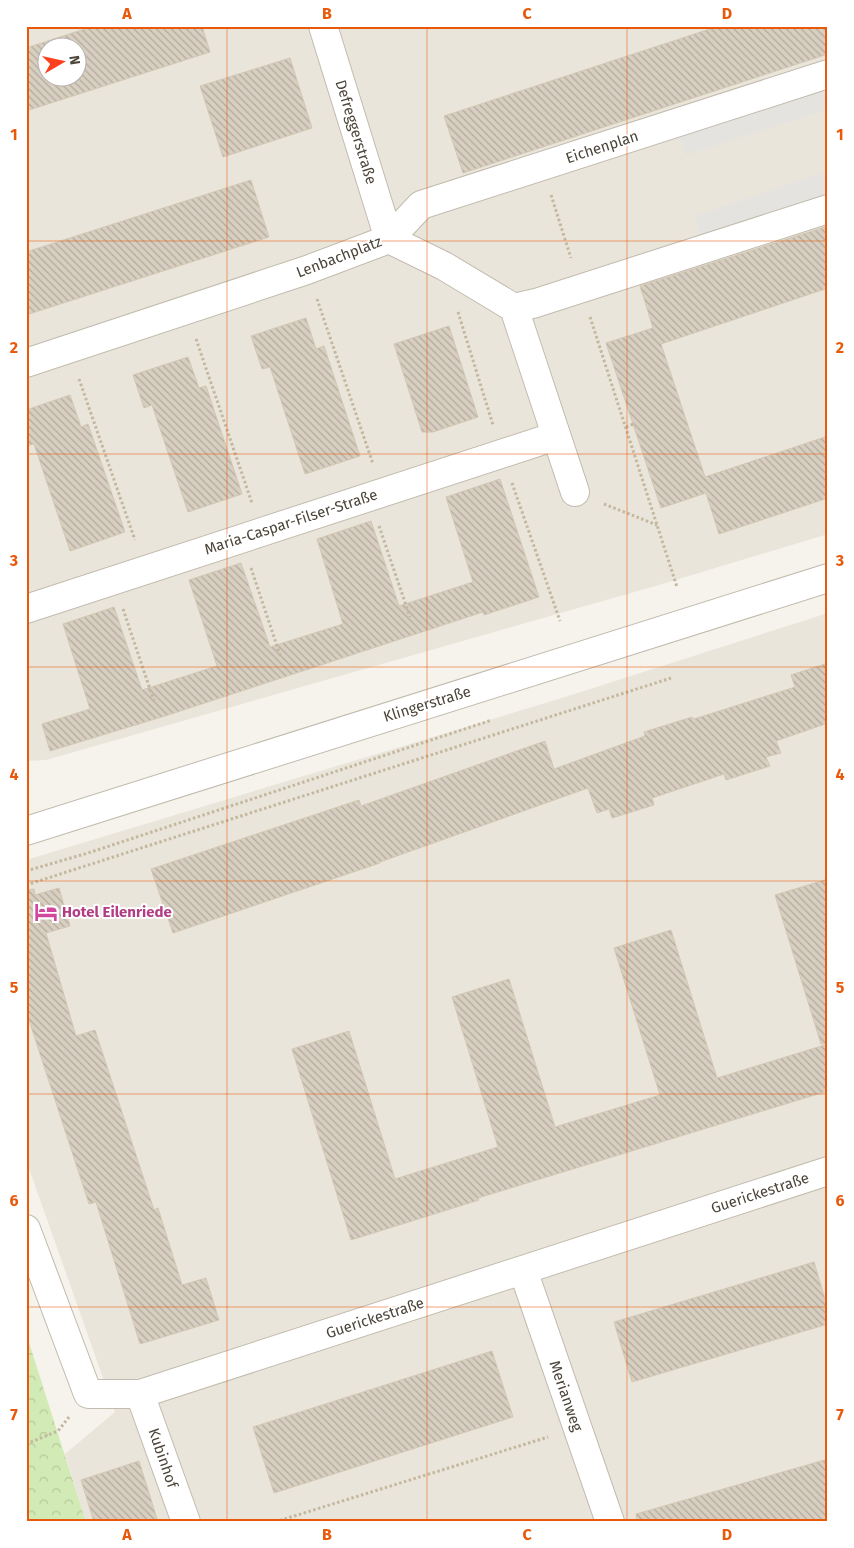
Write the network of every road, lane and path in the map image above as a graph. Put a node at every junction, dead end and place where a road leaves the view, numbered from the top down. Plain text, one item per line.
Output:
1 (323, 26) edge
2 (828, 74) edge
3 (542, 166) junction
4 (828, 209) edge
5 (389, 239) junction
6 (444, 266) junction
7 (307, 270) junction
8 (581, 289) junction
9 (514, 308) junction
10 (186, 310) junction
11 (69, 350) junction
12 (26, 363) edge
13 (633, 424) dead end
14 (626, 426) junction
15 (556, 436) junction
16 (502, 454) junction
17 (575, 492) dead end
18 (376, 494) junction
19 (603, 503) dead end
20 (657, 525) junction
21 (251, 534) junction
22 (145, 569) junction
23 (828, 578) edge
24 (112, 580) junction
25 (677, 587) dead end
26 (26, 609) edge
27 (410, 617) dead end
28 (560, 621) dead end
29 (281, 658) dead end
30 (671, 678) dead end
31 (154, 701) dead end
32 (500, 717) dead end
33 (26, 831) edge
34 (26, 871) edge
35 (26, 885) edge
36 (828, 1171) edge
37 (26, 1229) edge
38 (522, 1270) junction
39 (88, 1394) junction
40 (140, 1394) junction
41 (578, 1428) junction
42 (26, 1444) edge
43 (186, 1522) edge
44 (275, 1522) edge
45 (610, 1522) edge

1 - 5 street, Defreggerstraße
2 - 3 street, Eichenplan
3 - 5 street, Eichenplan
3 - 8 path
4 - 8 street
5 - 6 street, Lenbachplatz
5 - 7 street, Lenbachplatz
6 - 9 street, Lenbachplatz
6 - 16 path
7 - 10 street, Lenbachplatz
7 - 18 path
8 - 9 street
8 - 14 path
9 - 15 street
10 - 11 street, Lenbachplatz
10 - 21 path
11 - 12 street, Lenbachplatz
11 - 22 path
13 - 14 path
14 - 20 path
15 - 16 street, Maria-Caspar-Filser-Straße
15 - 17 street
16 - 18 street, Maria-Caspar-Filser-Straße
16 - 28 path
18 - 21 street, Maria-Caspar-Filser-Straße
18 - 27 path
19 - 20 path
20 - 25 path
21 - 22 street, Maria-Caspar-Filser-Straße
21 - 29 path
22 - 24 street, Maria-Caspar-Filser-Straße
23 - 33 street, Klingerstraße
24 - 26 street, Maria-Caspar-Filser-Straße
24 - 31 path
30 - 35 path
32 - 34 path
36 - 38 street, Guerickestraße
37 - 39 street
38 - 40 street, Guerickestraße
38 - 41 street, Merianweg
39 - 40 street, Guerickestraße
39 - 42 path
40 - 43 street, Kubinhof
41 - 44 path
41 - 45 street, Merianweg

